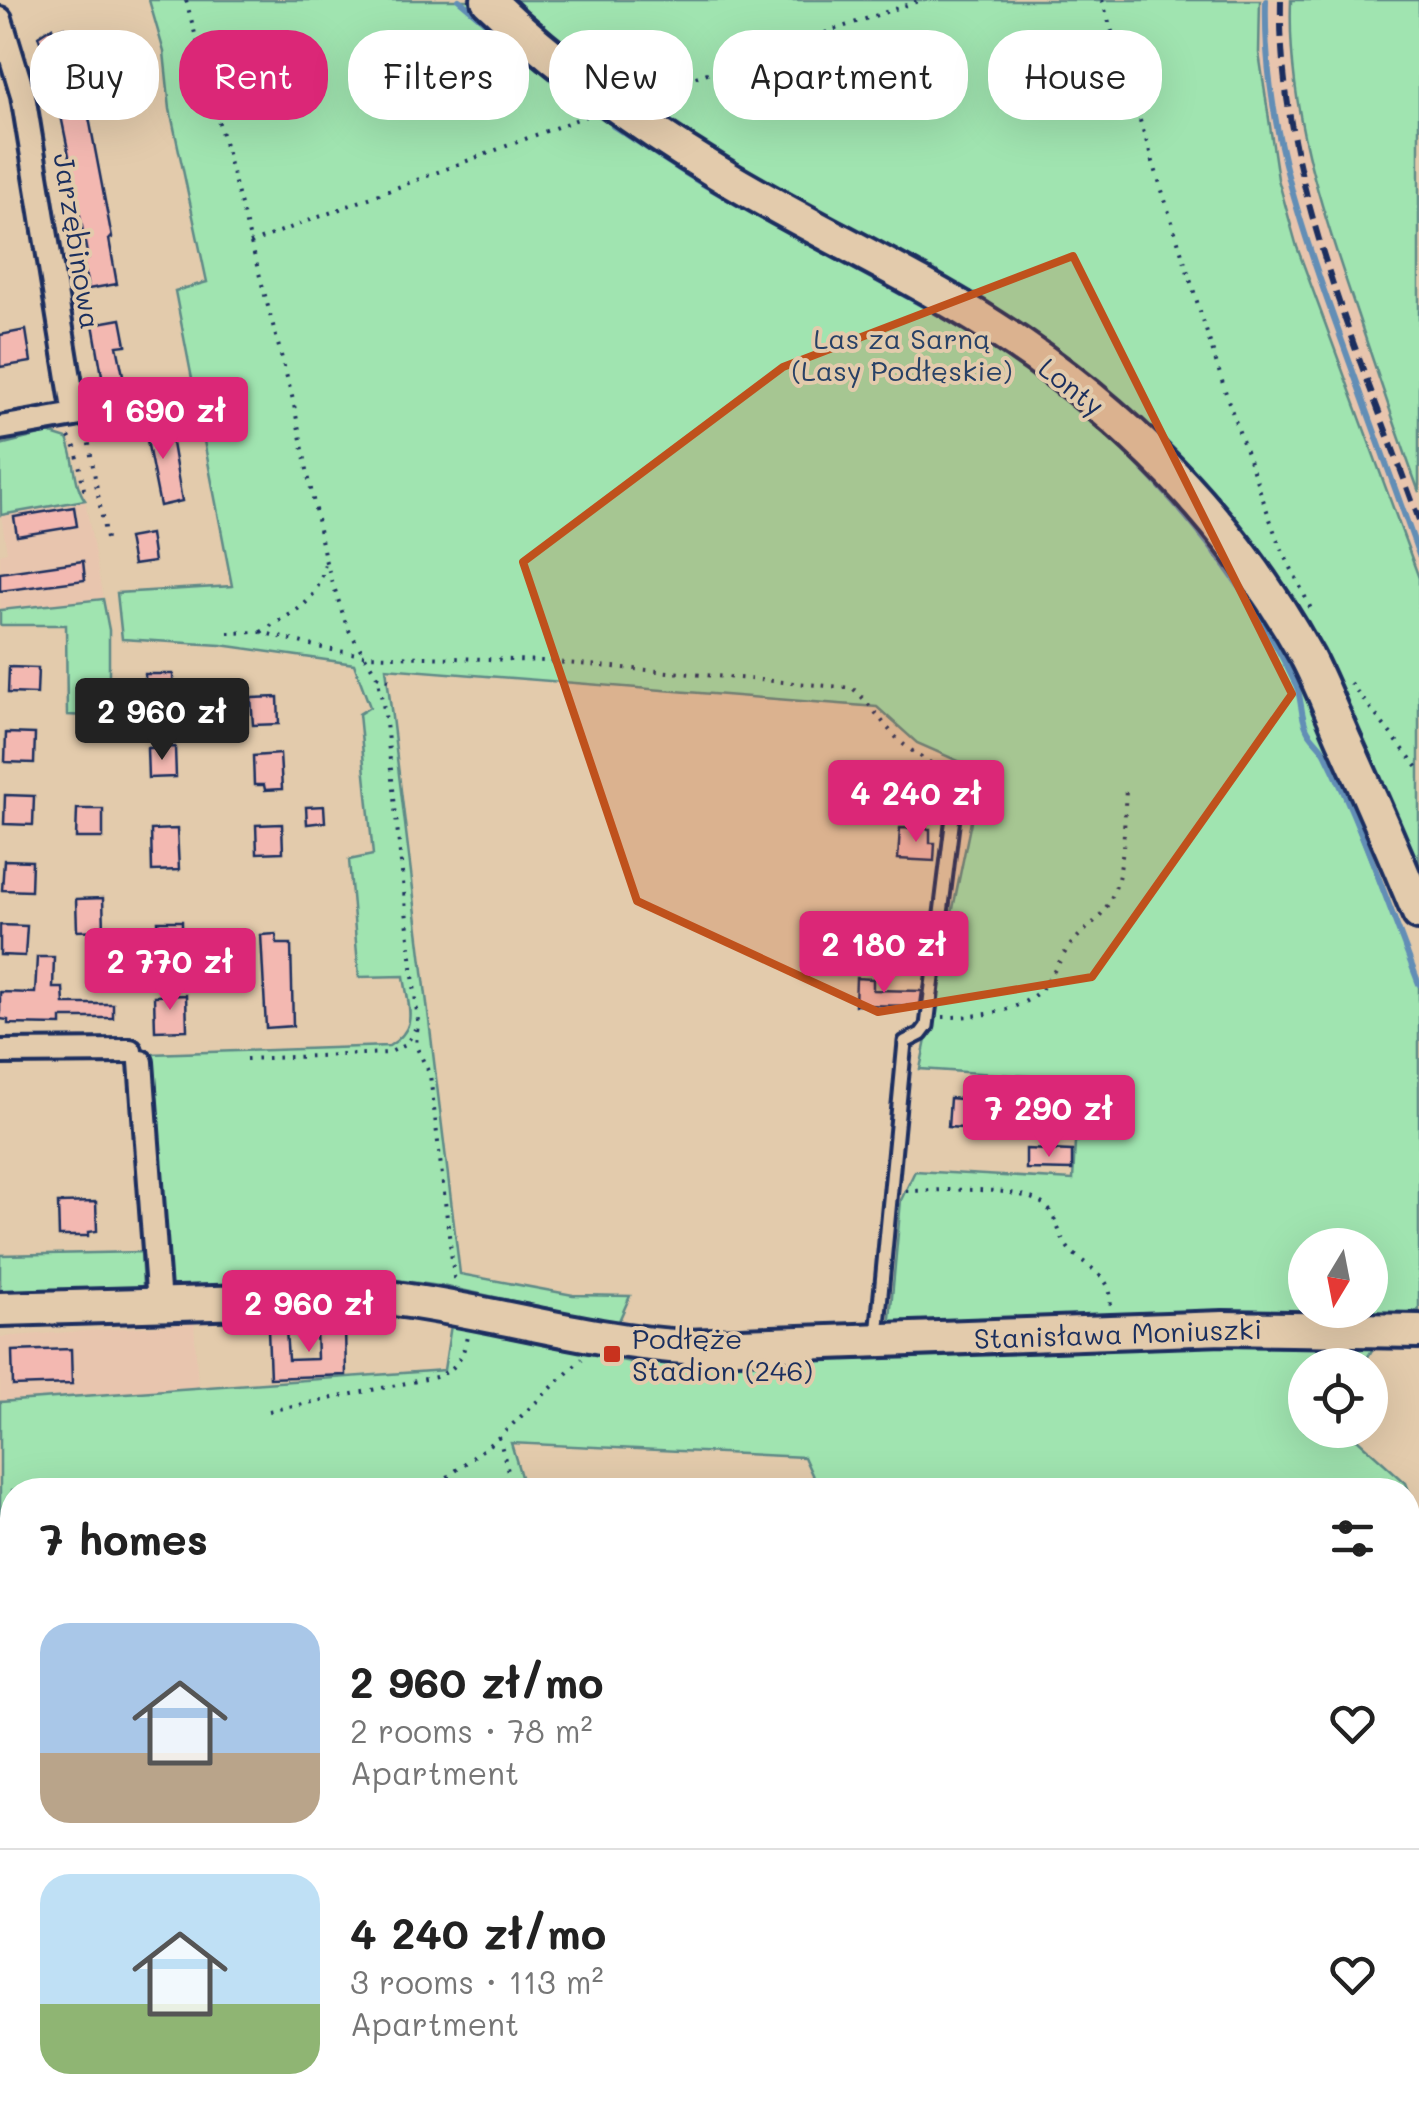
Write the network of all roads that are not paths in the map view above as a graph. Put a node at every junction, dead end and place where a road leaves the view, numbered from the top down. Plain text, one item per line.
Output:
1 (488, 0) edge
2 (0, 19) edge
3 (23, 96) junction
4 (0, 102) edge
5 (0, 428) edge
6 (955, 801) road end
7 (1419, 913) edge
8 (0, 1052) edge
9 (158, 1304) junction
10 (0, 1309) edge
11 (1419, 1331) edge
12 (876, 1341) junction

1 - 7 street, Lonty
2 - 3 street, Jarzębinowa
3 - 4 street
3 - 5 street, Jarzębinowa
6 - 12 lane
8 - 9 street
9 - 10 street, Stanisława Moniuszki
9 - 12 street, Stanisława Moniuszki
11 - 12 street, Stanisława Moniuszki

